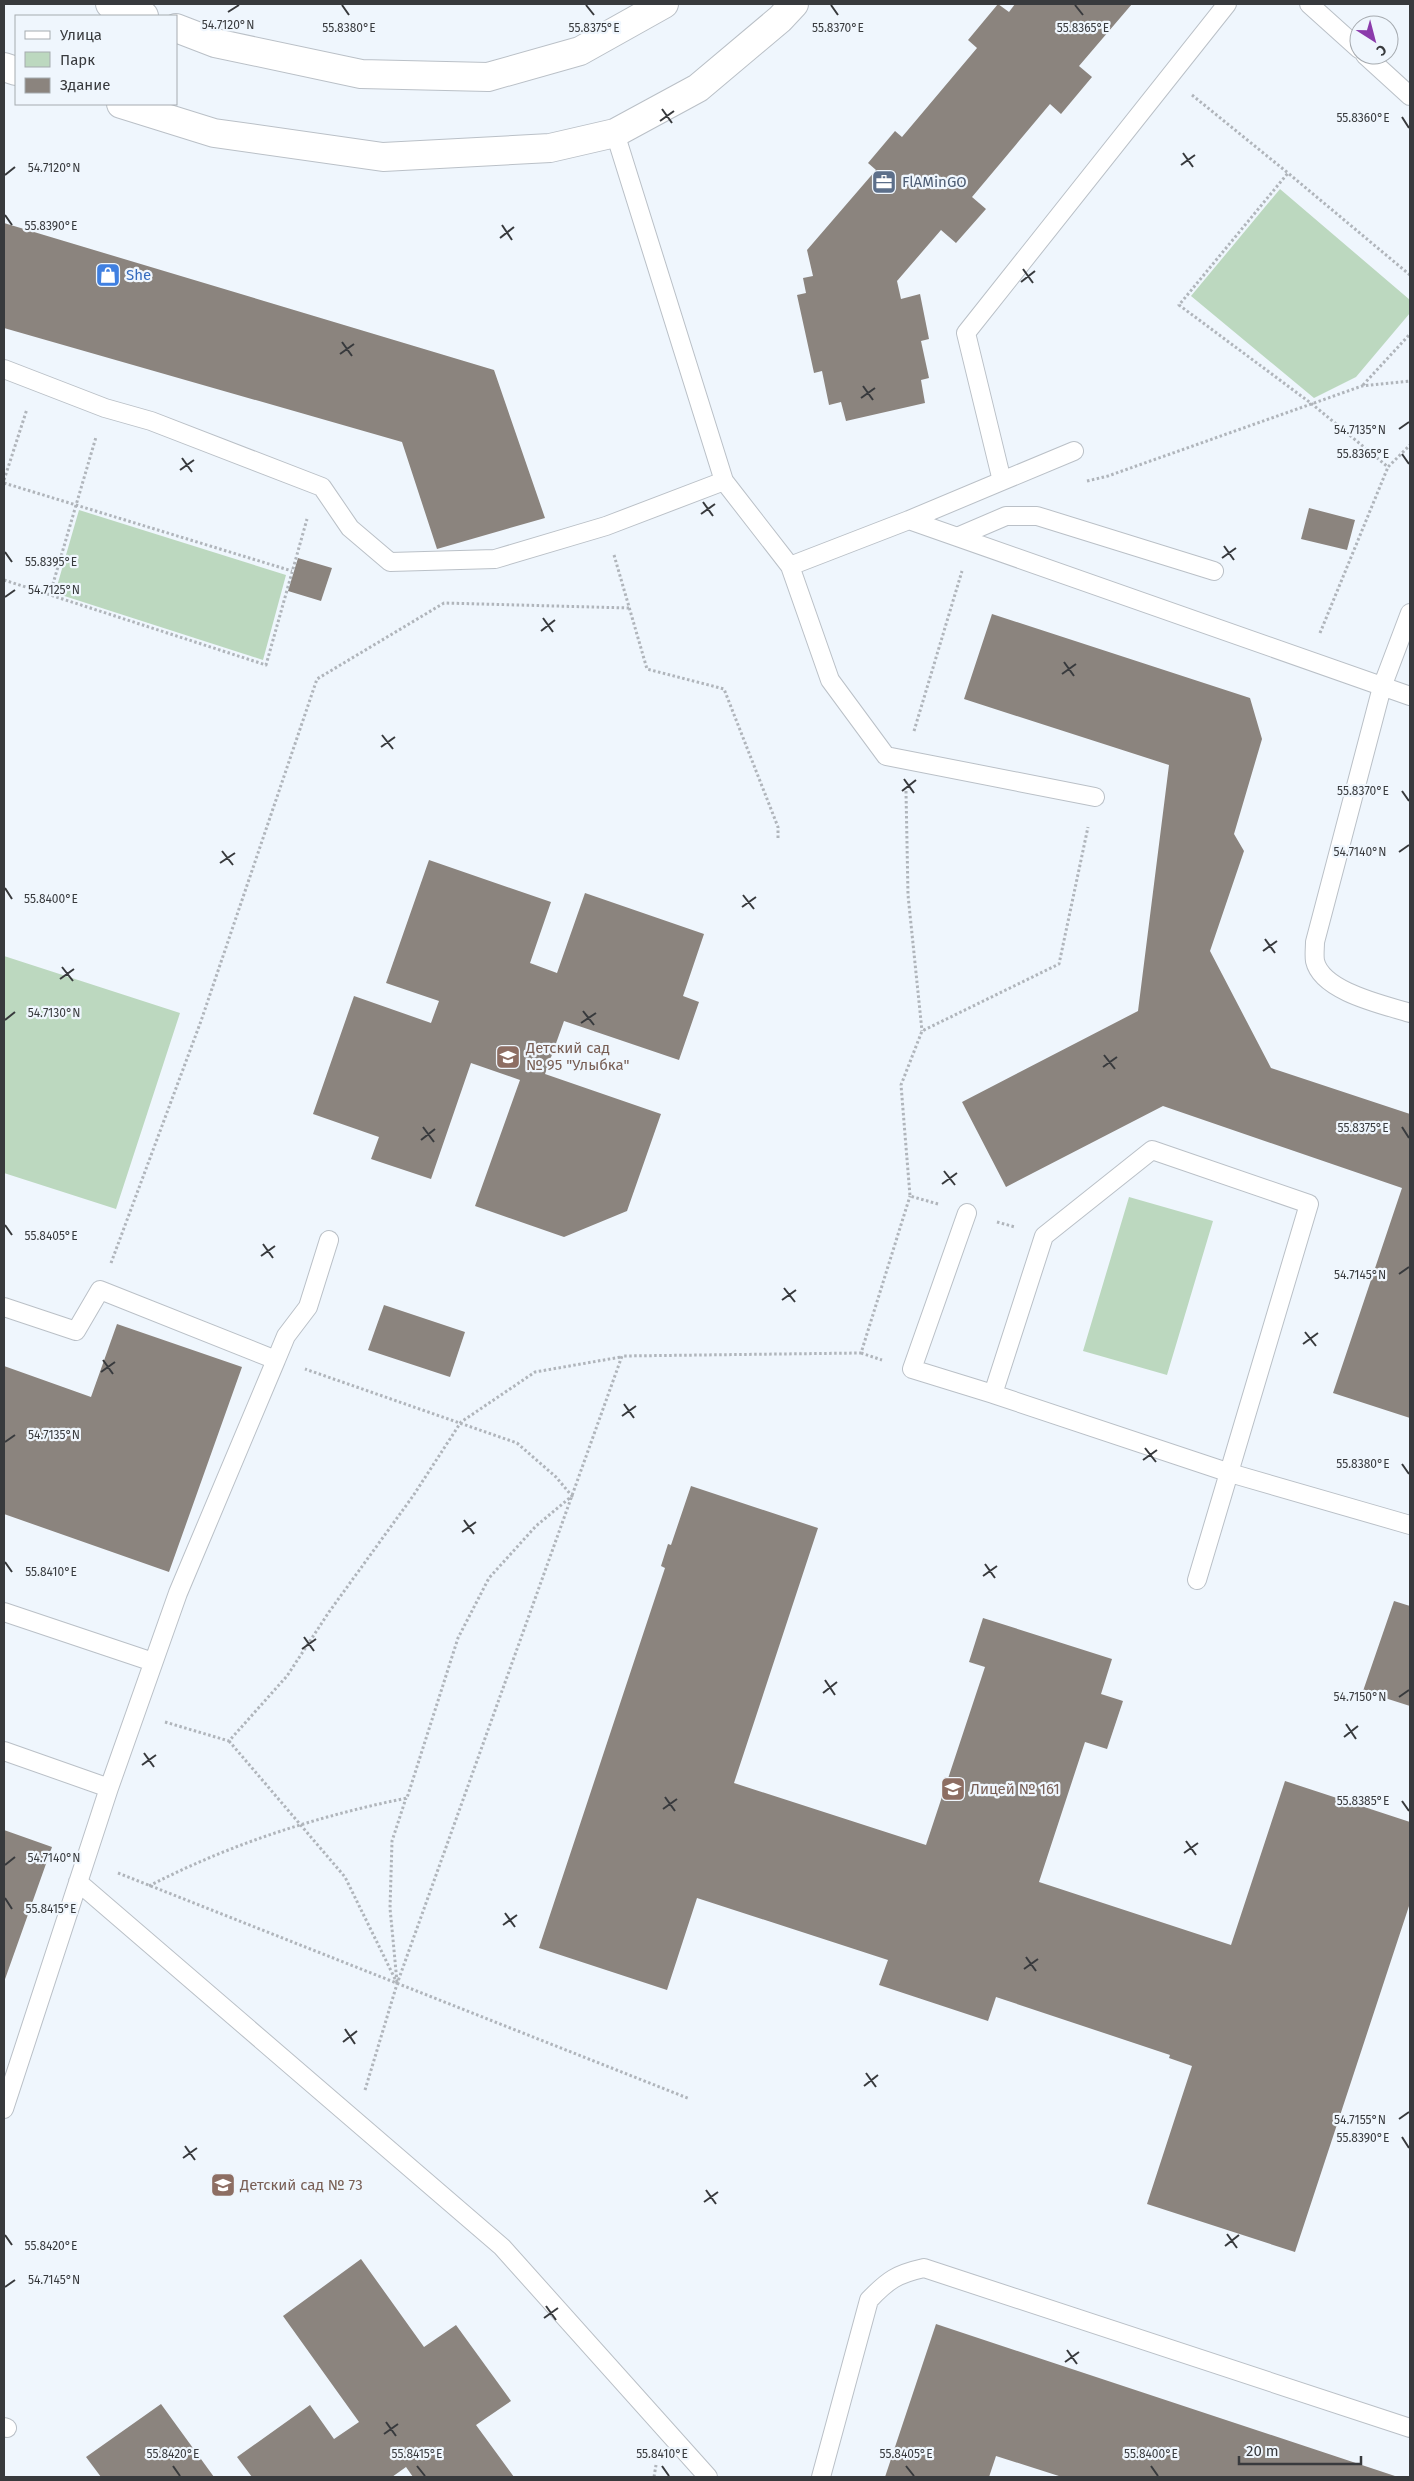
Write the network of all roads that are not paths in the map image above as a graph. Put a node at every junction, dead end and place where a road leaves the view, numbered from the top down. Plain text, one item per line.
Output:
1 (110, 4) edge
2 (664, 4) edge
3 (794, 4) edge
4 (1227, 4) edge
5 (1309, 4) edge
6 (141, 15) edge
7 (178, 29) edge
8 (1349, 40) edge
9 (1376, 65) edge
10 (1410, 96) edge
11 (124, 105) edge
12 (615, 133) junction
13 (4, 369) edge
14 (1074, 451) dead end
15 (724, 481) junction
16 (1002, 481) junction
17 (909, 520) junction
18 (957, 537) junction
19 (790, 566) junction
20 (1214, 571) dead end
21 (1410, 612) edge
22 (1382, 687) junction
23 (1410, 696) edge
24 (1095, 797) road end
25 (1410, 1013) edge
26 (967, 1213) road end
27 (329, 1240) dead end
28 (4, 1307) edge
29 (276, 1360) junction
30 (993, 1394) junction
31 (1230, 1473) junction
32 (1410, 1525) edge
33 (1197, 1580) dead end
34 (4, 1612) edge
35 (153, 1662) junction
36 (4, 1751) edge
37 (108, 1788) junction
38 (78, 1882) junction
39 (8, 2082) edge
40 (4, 2109) edge
41 (1410, 2428) edge
42 (708, 2477) edge
43 (821, 2477) edge

1 - 6 street
2 - 7 street
3 - 12 street
4 - 16 lane
5 - 8 lane
9 - 10 lane
11 - 12 street
12 - 15 lane
13 - 15 lane
14 - 16 lane
15 - 19 lane
16 - 17 lane
17 - 18 lane
17 - 19 lane
18 - 20 lane
18 - 22 lane
19 - 24 lane
21 - 22 lane
22 - 23 lane
22 - 25 lane
26 - 30 lane
27 - 29 lane
28 - 29 lane
29 - 35 lane
30 - 31 lane
30 - 31 lane
31 - 32 lane
31 - 33 lane
34 - 35 lane
35 - 37 lane
36 - 37 lane
37 - 38 lane
38 - 39 lane
38 - 42 lane
39 - 40 lane
41 - 43 lane

